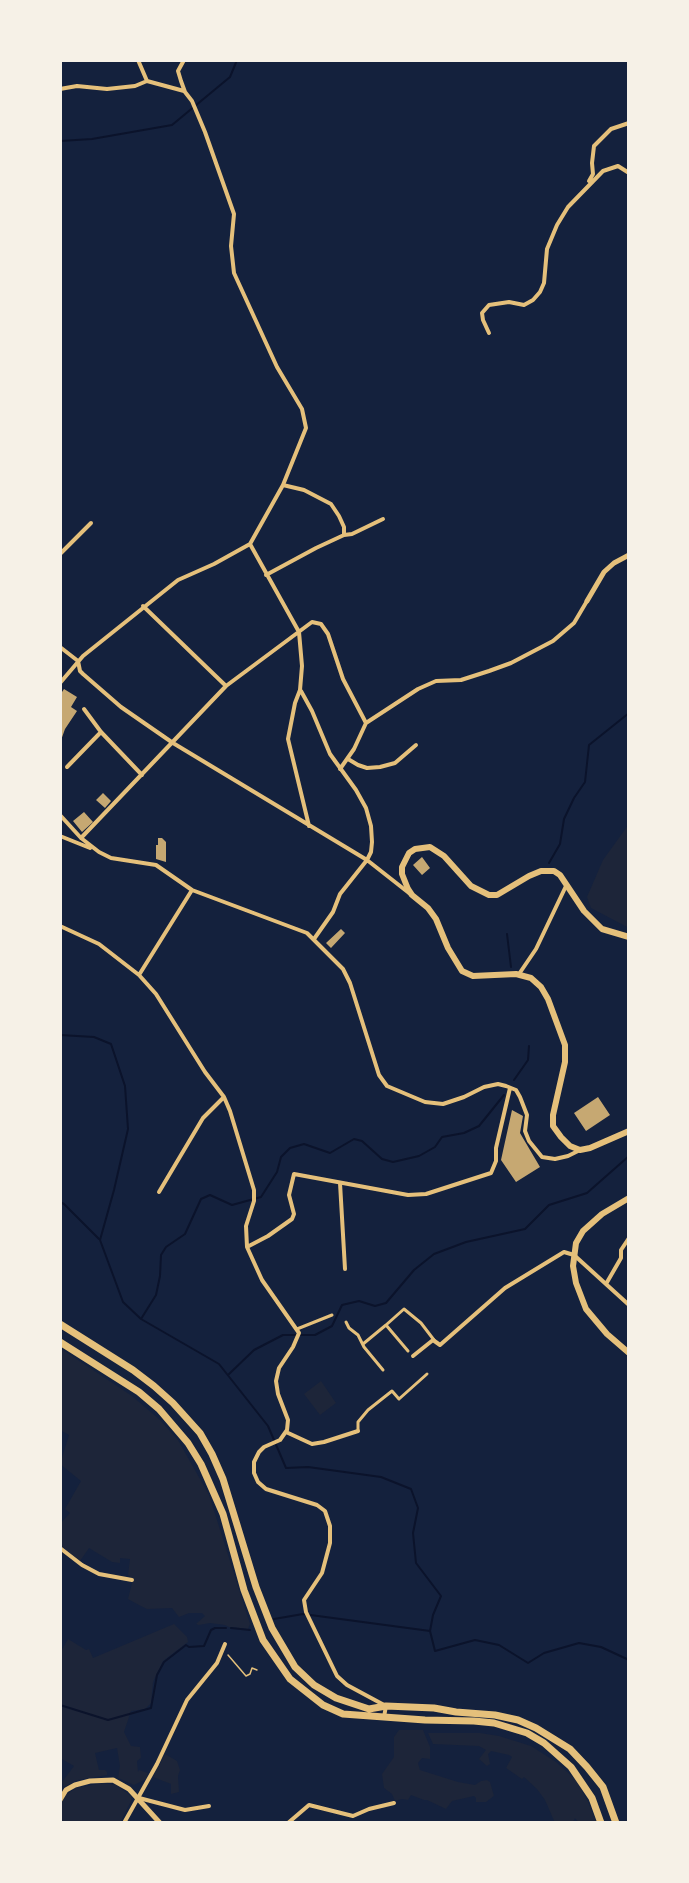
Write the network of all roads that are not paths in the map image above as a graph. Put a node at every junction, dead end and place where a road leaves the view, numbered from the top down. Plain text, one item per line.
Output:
1 (138, 60) edge
2 (184, 60) edge
3 (147, 81) junction
4 (60, 89) edge
5 (185, 92) junction
6 (629, 123) edge
7 (629, 173) edge
8 (586, 187) junction
9 (489, 333) dead end
10 (284, 485) junction
11 (383, 519) dead end
12 (91, 523) dead end
13 (344, 535) junction
14 (250, 544) junction
15 (60, 554) edge
16 (629, 555) edge
17 (267, 575) junction
18 (587, 601) joint
19 (143, 606) junction
20 (299, 632) junction
21 (60, 647) edge
22 (78, 661) junction
23 (60, 683) edge
24 (226, 686) junction
25 (300, 690) junction
26 (84, 709) dead end
27 (366, 723) junction
28 (101, 732) junction
29 (173, 743) junction
30 (416, 745) dead end
31 (348, 759) junction
32 (67, 767) dead end
33 (340, 769) junction
34 (142, 776) junction
35 (60, 815) edge
36 (309, 826) junction
37 (60, 836) edge
38 (81, 838) junction
39 (99, 852) junction
40 (367, 860) junction
41 (567, 884) junction
42 (192, 890) junction
43 (412, 896) junction
44 (61, 927) edge
45 (60, 933) edge
46 (629, 937) edge
47 (314, 939) junction
48 (139, 975) junction
49 (519, 975) junction
50 (510, 1088) junction
51 (224, 1098) junction
52 (629, 1131) edge
53 (580, 1150) junction
54 (340, 1183) junction
55 (159, 1192) dead end
56 (629, 1198) edge
57 (629, 1238) edge
58 (247, 1247) junction
59 (574, 1254) junction
60 (345, 1269) dead end
61 (606, 1284) junction
62 (629, 1305) edge
63 (332, 1315) dead end
64 (346, 1322) dead end
65 (60, 1324) edge
66 (386, 1325) junction
67 (297, 1329) junction
68 (434, 1340) junction
69 (60, 1342) edge
70 (363, 1344) junction
71 (408, 1351) dead end
72 (629, 1353) edge
73 (413, 1356) dead end
74 (383, 1370) dead end
75 (427, 1374) dead end
76 (358, 1431) joint
77 (286, 1432) junction
78 (60, 1548) edge
79 (132, 1580) dead end
80 (225, 1644) dead end
81 (386, 1706) junction
82 (384, 1717) junction
83 (139, 1798) junction
84 (60, 1800) edge
85 (394, 1803) dead end
86 (209, 1806) dead end
87 (124, 1823) edge
88 (160, 1823) edge
89 (288, 1823) edge
90 (601, 1823) edge
91 (616, 1823) edge

1 - 3 street
2 - 5 street
3 - 4 street
3 - 5 street
5 - 10 street
6 - 8 street
7 - 8 street
8 - 9 street
10 - 13 street
10 - 14 street
11 - 13 street
12 - 15 street
13 - 17 street
14 - 17 street
14 - 19 street
16 - 18 street
17 - 20 street
18 - 27 street
19 - 22 street
19 - 24 street
20 - 24 street
20 - 25 street
20 - 27 street
21 - 22 street
22 - 23 street
22 - 29 street
24 - 29 street
25 - 33 street
25 - 36 street
26 - 28 street
27 - 31 street
28 - 32 street
28 - 34 street
29 - 34 street
29 - 36 street
30 - 31 street
31 - 33 street
33 - 40 street
34 - 38 street
35 - 38 street
36 - 40 street
37 - 39 street
38 - 39 street
39 - 42 street
40 - 43 street
40 - 47 street
41 - 43 main road
41 - 46 main road
41 - 49 street
42 - 47 street
42 - 48 street
43 - 49 main road
44 - 45 street
44 - 48 street
47 - 50 street
48 - 51 street
49 - 53 main road
50 - 53 street
50 - 54 street
51 - 55 street
51 - 58 street
52 - 53 main road
54 - 58 street
54 - 60 street
56 - 59 main road
57 - 61 street
58 - 67 street
59 - 61 street
59 - 68 street
59 - 72 main road
61 - 62 street
63 - 67 street
64 - 70 street
65 - 81 highway
66 - 68 street
66 - 70 street
66 - 71 street
67 - 77 street
68 - 73 street
69 - 82 highway
70 - 74 street
75 - 76 street
76 - 77 street
77 - 81 street
78 - 79 street
80 - 83 street
81 - 82 street
81 - 91 highway
82 - 90 highway
83 - 84 street
83 - 86 street
83 - 87 street
83 - 88 street
85 - 89 street

